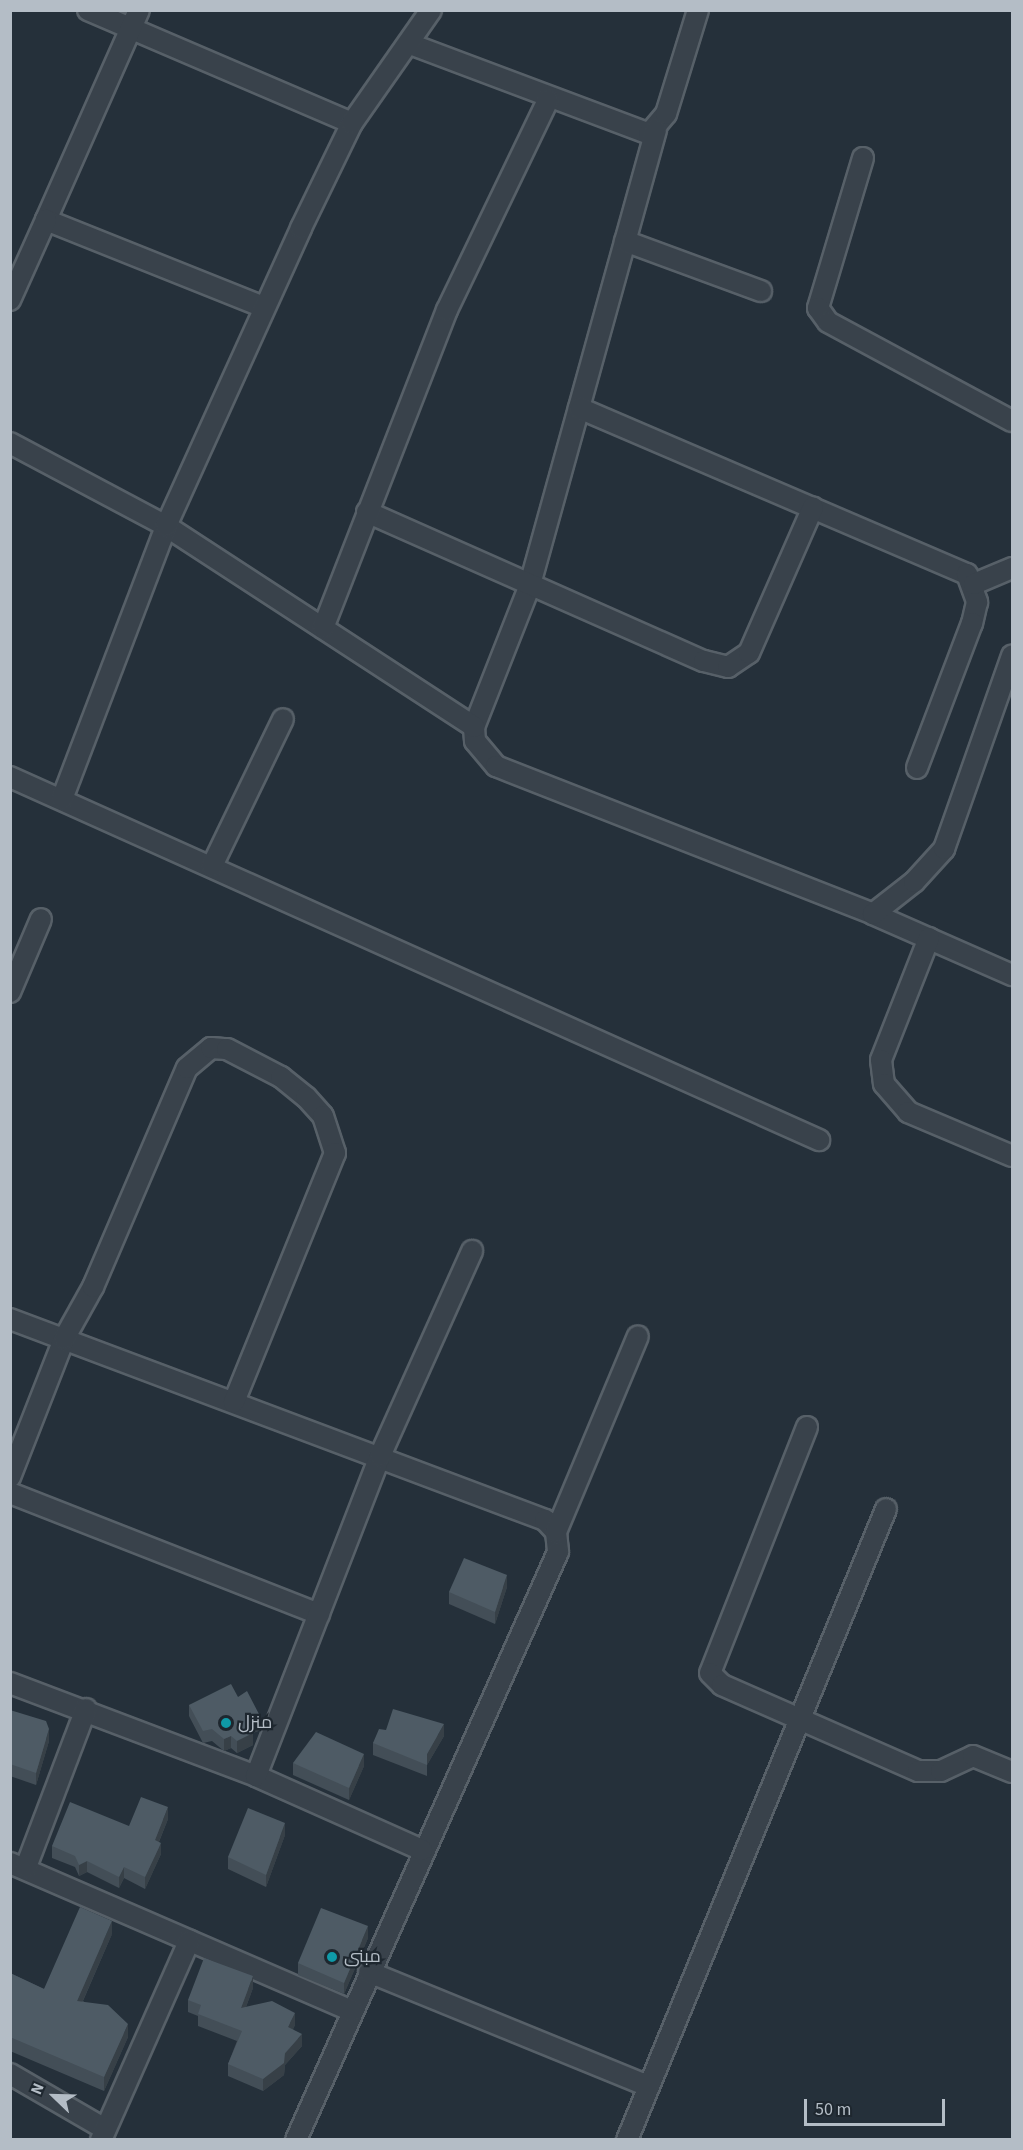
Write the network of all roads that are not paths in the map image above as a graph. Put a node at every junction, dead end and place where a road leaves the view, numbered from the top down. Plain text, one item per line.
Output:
1 (88, 10) edge
2 (139, 10) edge
3 (431, 10) edge
4 (698, 10) edge
5 (130, 31) junction
6 (410, 44) junction
7 (548, 100) junction
8 (352, 123) junction
9 (656, 130) junction
10 (863, 158) dead end
11 (46, 220) junction
12 (626, 241) junction
13 (761, 291) dead end
14 (12, 292) edge
15 (264, 307) junction
16 (579, 408) junction
17 (1012, 420) edge
18 (10, 443) edge
19 (813, 507) junction
20 (367, 512) junction
21 (166, 526) junction
22 (1012, 568) edge
23 (974, 584) junction
24 (530, 585) junction
25 (323, 628) junction
26 (1012, 656) edge
27 (283, 719) dead end
28 (474, 727) junction
29 (917, 768) dead end
30 (10, 777) edge
31 (62, 799) junction
32 (212, 866) junction
33 (873, 914) junction
34 (41, 919) dead end
35 (929, 938) junction
36 (1012, 975) edge
37 (10, 992) edge
38 (819, 1140) dead end
39 (1012, 1156) edge
40 (472, 1251) dead end
41 (10, 1319) edge
42 (638, 1336) dead end
43 (64, 1339) junction
44 (234, 1402) junction
45 (807, 1427) dead end
46 (380, 1456) junction
47 (10, 1477) edge
48 (10, 1493) edge
49 (886, 1509) dead end
50 (556, 1532) junction
51 (319, 1614) junction
52 (10, 1683) edge
53 (86, 1709) junction
54 (797, 1718) junction
55 (1012, 1772) edge
56 (256, 1776) junction
57 (422, 1850) junction
58 (18, 1865) edge
59 (189, 1941) junction
60 (369, 1972) junction
61 (352, 2011) junction
62 (10, 2074) edge
63 (649, 2086) junction
64 (103, 2134) edge
65 (296, 2139) edge
66 (627, 2139) edge

1 - 5 street
2 - 5 street
3 - 6 street
4 - 9 street
5 - 8 street
5 - 11 street
6 - 7 street
6 - 8 street
7 - 9 street
7 - 20 street
8 - 15 street
9 - 12 street
10 - 17 street
11 - 14 street
11 - 15 street
12 - 13 street
12 - 16 street
15 - 21 street
16 - 19 street
16 - 24 street
18 - 21 street
19 - 23 street
19 - 24 street
20 - 24 street
20 - 25 street
21 - 25 street
21 - 31 street
22 - 23 street
23 - 29 street
24 - 28 street
25 - 28 street
26 - 33 street
27 - 32 street
28 - 33 street
30 - 31 street
31 - 32 street
32 - 38 street
33 - 35 street
34 - 37 street
35 - 36 street
35 - 39 street
40 - 46 street
41 - 43 street
42 - 50 street
43 - 44 street
43 - 44 street
43 - 47 street
44 - 46 street
45 - 54 street
46 - 50 street
46 - 51 street
48 - 51 street
49 - 54 street
50 - 57 street
51 - 56 street
52 - 53 street
53 - 56 street
53 - 58 street
54 - 55 street
54 - 63 street
56 - 57 street
57 - 60 street
58 - 59 street
59 - 61 street
59 - 64 street
60 - 61 street
60 - 63 street
61 - 65 street
62 - 64 street
63 - 66 street

